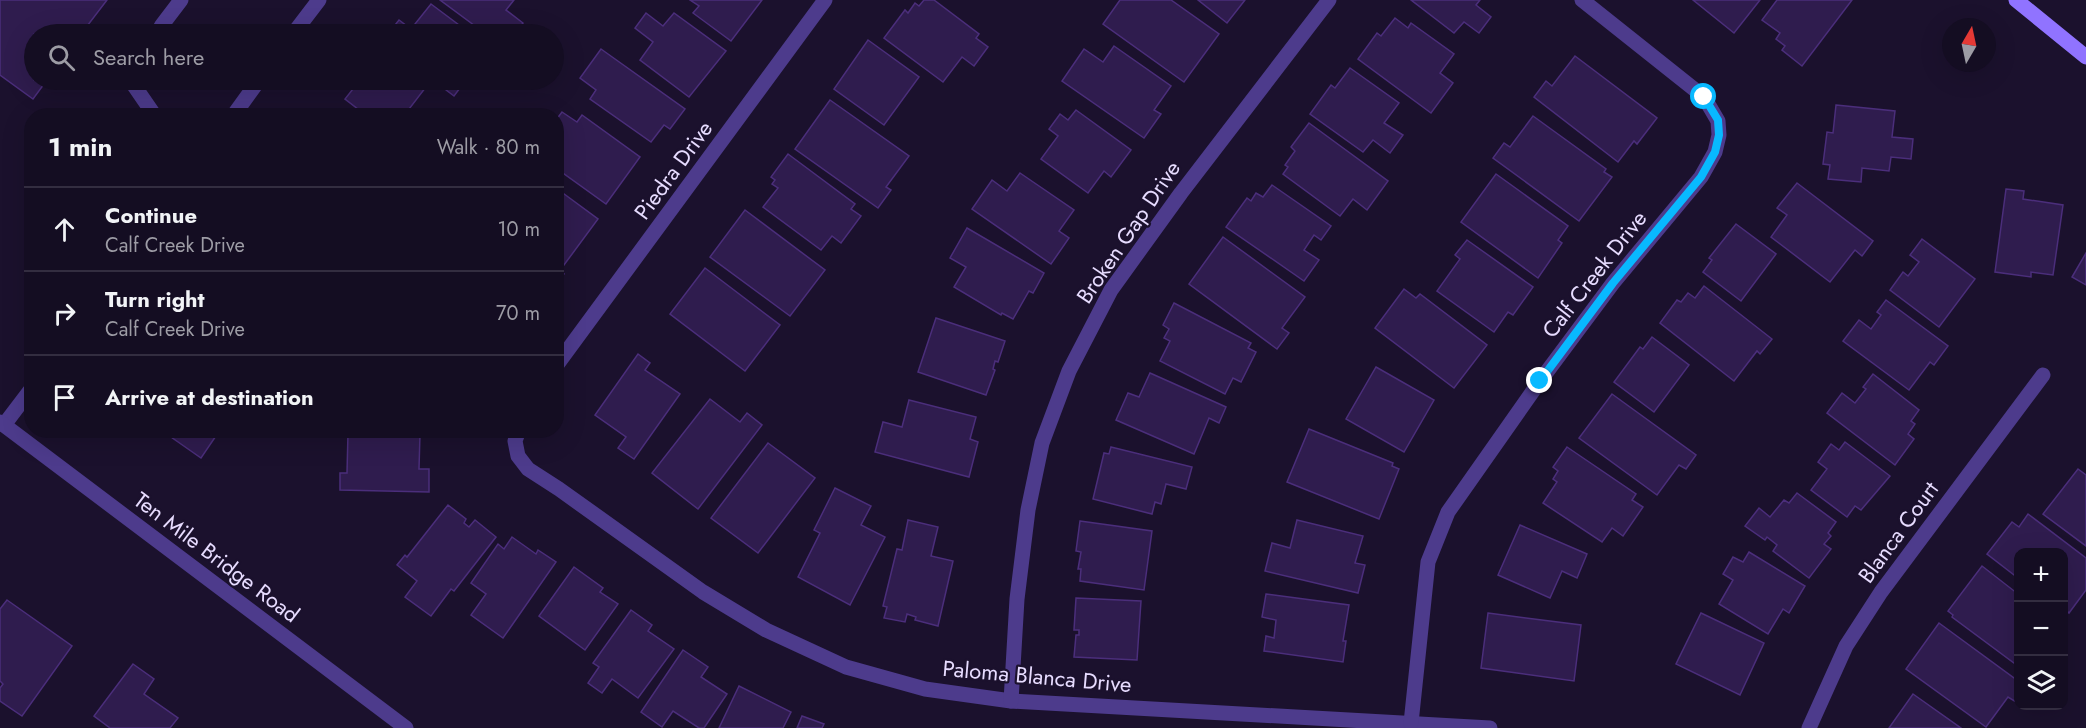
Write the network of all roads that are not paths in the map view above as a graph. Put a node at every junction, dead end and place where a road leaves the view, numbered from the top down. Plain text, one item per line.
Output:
1 (182, 0) edge
2 (319, 0) edge
3 (825, 0) edge
4 (1329, 0) edge
5 (1582, 0) edge
6 (2016, 0) edge
7 (163, 24) edge
8 (301, 24) edge
9 (2086, 57) edge
10 (137, 90) edge
11 (252, 90) edge
12 (150, 108) edge
13 (238, 108) edge
14 (564, 355) edge
15 (2043, 375) dead end
16 (24, 398) edge
17 (2, 424) edge
18 (517, 438) edge
19 (1011, 701) junction
20 (1411, 723) junction
21 (406, 728) edge
22 (1490, 728) edge
23 (1809, 728) edge

1 - 7 street
2 - 8 street
3 - 14 street, Piedra Drive
4 - 19 street, Broken Gap Drive
5 - 20 street, Calf Creek Drive
6 - 9 main road
10 - 12 street
11 - 13 street
15 - 23 street, Blanca Court
16 - 17 street
17 - 21 street, Ten Mile Bridge Road
18 - 19 street, Paloma Blanca Drive
19 - 20 street, Paloma Blanca Drive
20 - 22 street, Paloma Blanca Drive

